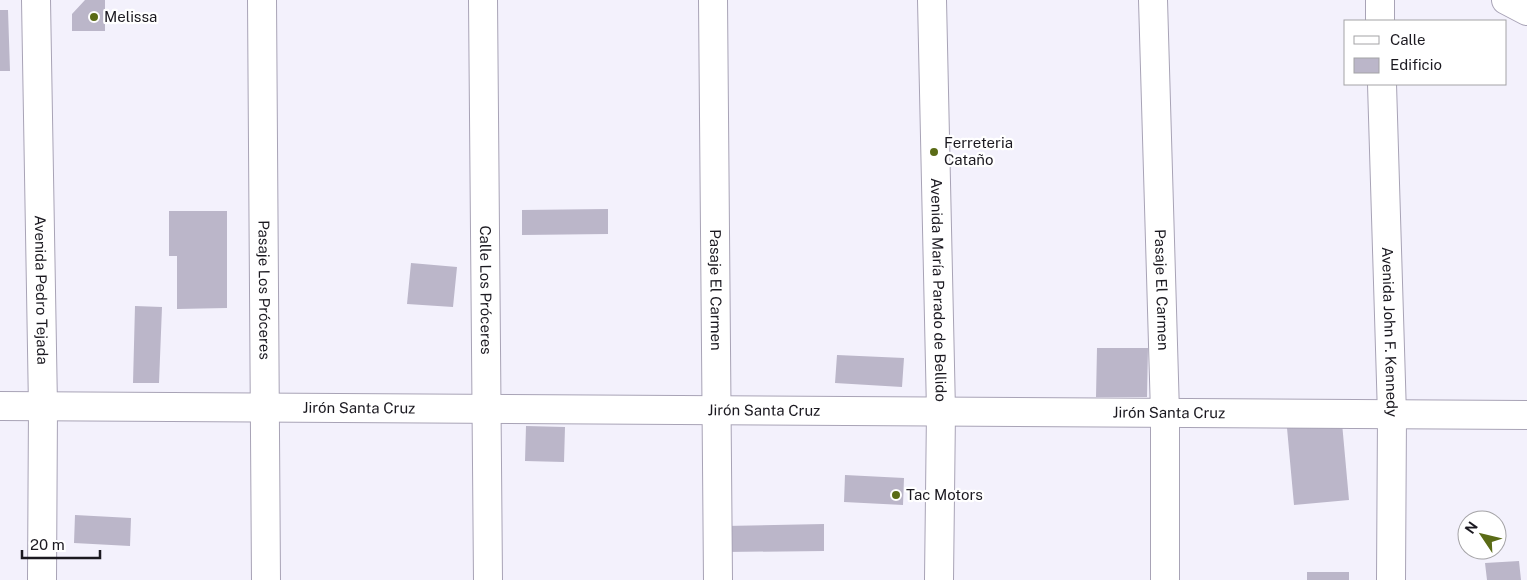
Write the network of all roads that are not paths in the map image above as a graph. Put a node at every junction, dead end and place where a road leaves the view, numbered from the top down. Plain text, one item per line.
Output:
1 (36, 0) edge
2 (262, 0) edge
3 (483, 0) edge
4 (713, 0) edge
5 (932, 0) edge
6 (1153, 0) edge
7 (1380, 0) edge
8 (1506, 0) edge
9 (1527, 11) edge
10 (1380, 20) edge
11 (1382, 85) edge
12 (0, 406) edge
13 (43, 407) junction
14 (265, 408) junction
15 (488, 408) junction
16 (717, 409) junction
17 (941, 411) junction
18 (1165, 413) junction
19 (1527, 414) edge
20 (1392, 415) junction
21 (42, 580) edge
22 (266, 580) edge
23 (488, 580) edge
24 (718, 580) edge
25 (939, 580) edge
26 (1165, 580) edge
27 (1391, 580) edge

1 - 13 street, Avenida Pedro Tejada
2 - 14 street, Pasaje Los Próceres
3 - 15 street, Calle Los Próceres
4 - 16 street, Pasaje El Carmen
5 - 17 street, Avenida María Parado de Bellido
6 - 18 street, Pasaje El Carmen
7 - 10 street
8 - 9 street
11 - 20 street, Avenida John F. Kennedy
12 - 13 street, Jirón Santa Cruz
13 - 14 street, Jirón Santa Cruz
13 - 21 street, Avenida Pedro Tejada
14 - 15 street, Jirón Santa Cruz
14 - 22 street, Pasaje Los Próceres
15 - 16 street, Jirón Santa Cruz
15 - 23 street, Calle Los Próceres
16 - 17 street, Jirón Santa Cruz
16 - 24 street, Pasaje El Carmen
17 - 18 street, Jirón Santa Cruz
17 - 25 street, Avenida María Parado de Bellido
18 - 20 street, Jirón Santa Cruz
18 - 26 street, Pasaje El Carmen
19 - 20 street, Jirón Santa Cruz
20 - 27 street, Avenida John F. Kennedy

